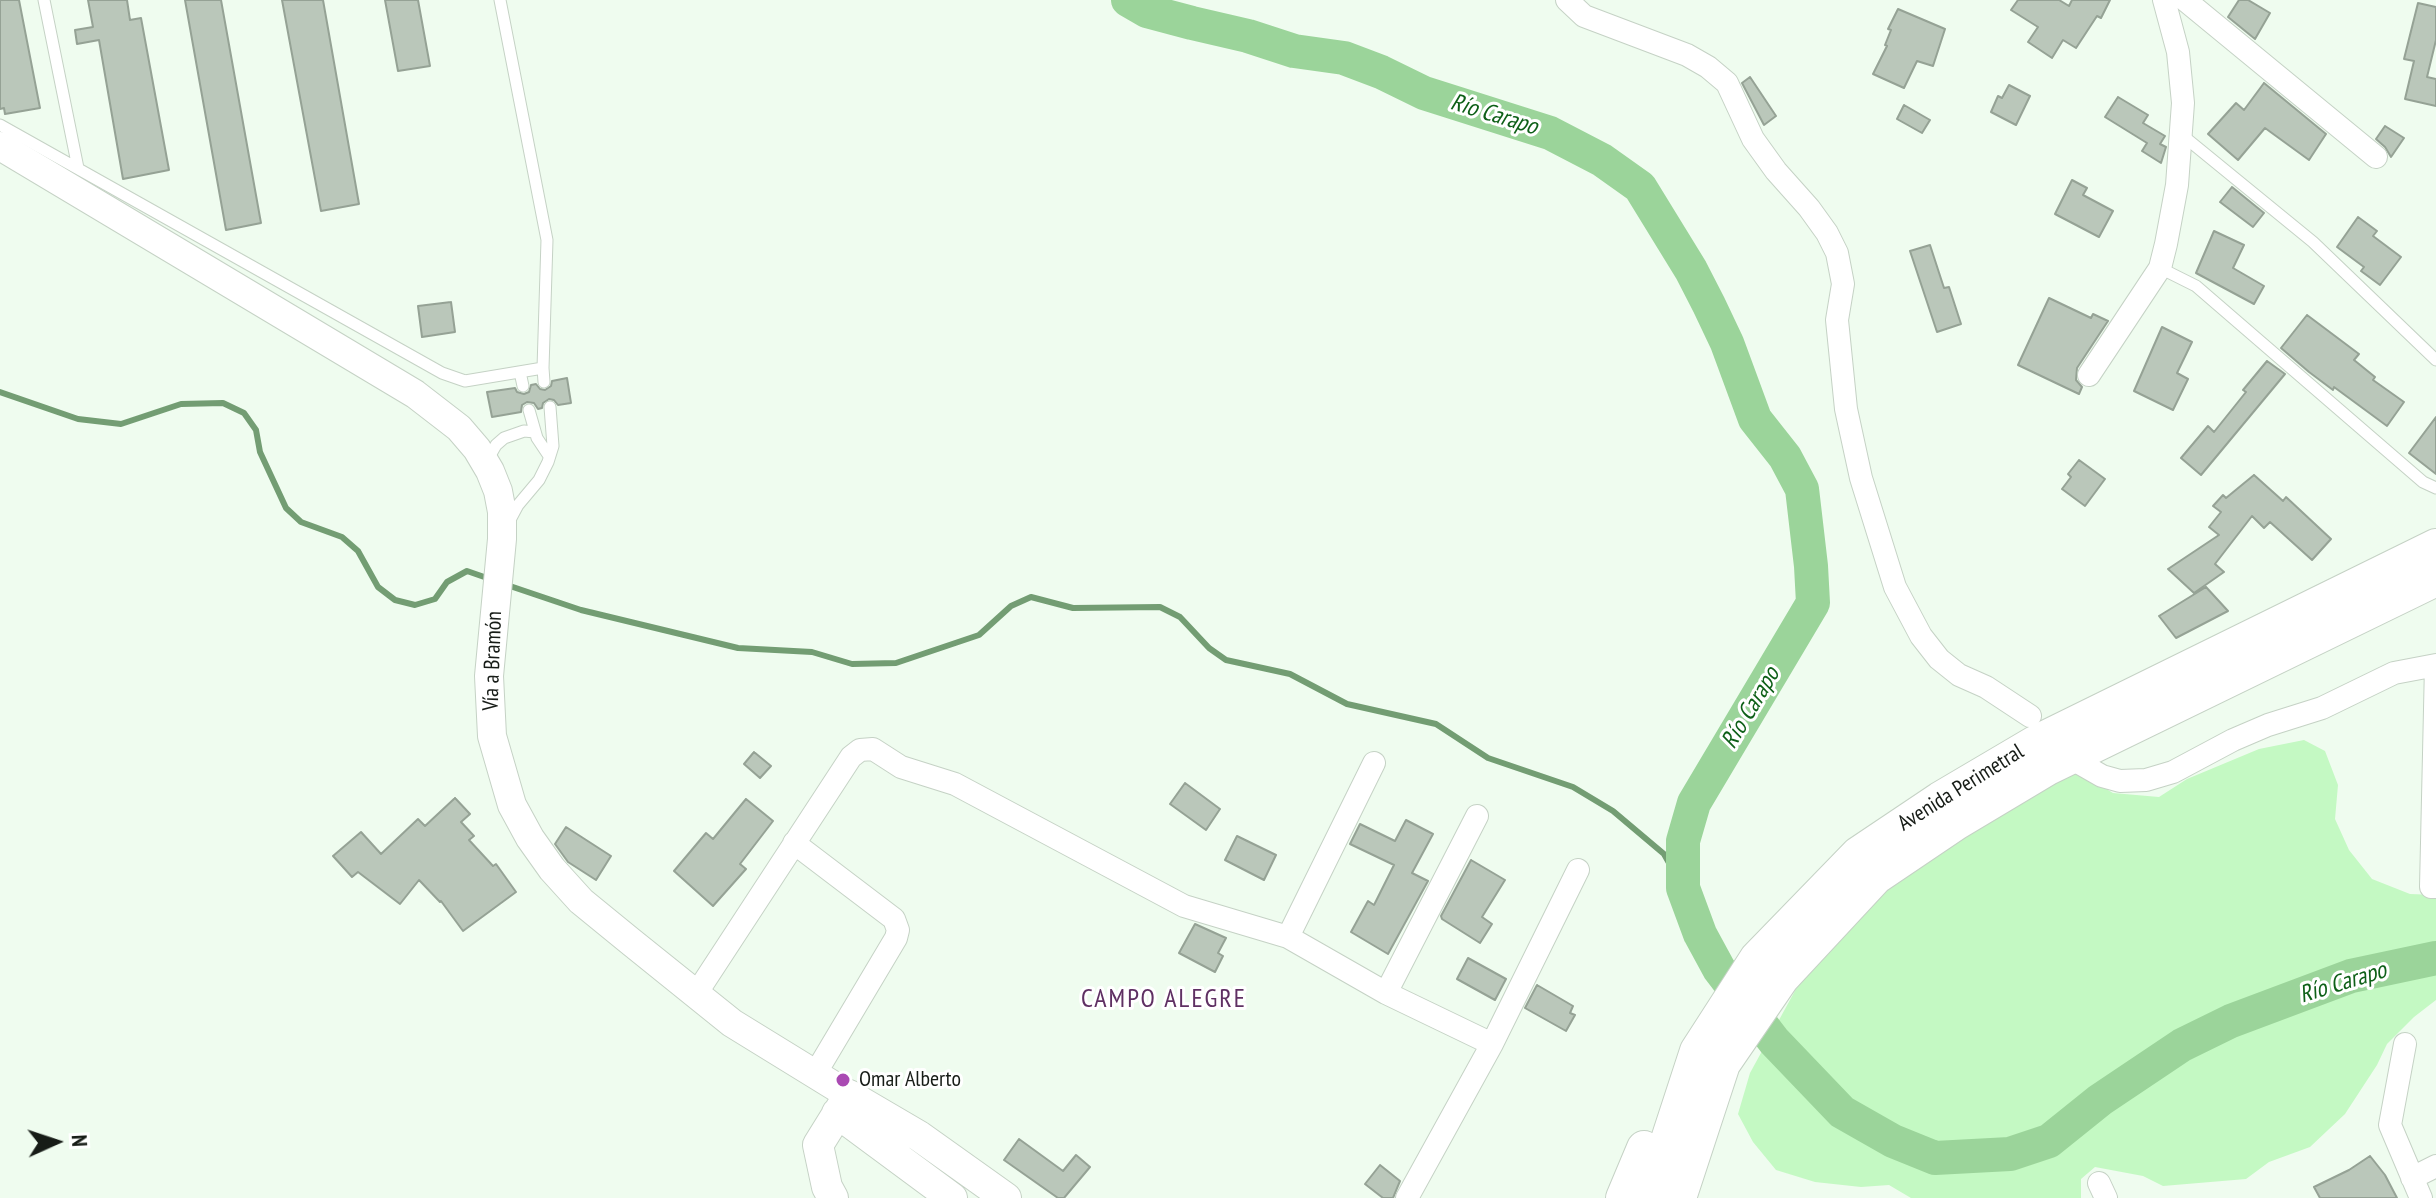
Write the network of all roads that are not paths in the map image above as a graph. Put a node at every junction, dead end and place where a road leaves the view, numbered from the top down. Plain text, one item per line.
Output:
1 (44, 0) edge
2 (500, 0) edge
3 (1567, 0) edge
4 (2164, 0) edge
5 (2185, 0) edge
6 (0, 125) edge
7 (2182, 135) junction
8 (0, 146) edge
9 (2376, 157) dead end
10 (78, 168) junction
11 (2160, 268) junction
12 (2436, 360) edge
13 (543, 368) junction
14 (520, 372) junction
15 (2089, 375) dead end
16 (544, 382) dead end
17 (523, 386) dead end
18 (550, 407) dead end
19 (529, 410) dead end
20 (535, 432) junction
21 (549, 456) junction
22 (486, 464) junction
23 (2436, 488) edge
24 (502, 539) junction
25 (2436, 546) edge
26 (2436, 579) edge
27 (2030, 716) dead end
28 (1374, 763) dead end
29 (2081, 764) dead end
30 (1477, 816) dead end
31 (794, 843) junction
32 (1578, 870) dead end
33 (2436, 887) edge
34 (1288, 937) junction
35 (1770, 968) junction
36 (1386, 993) junction
37 (696, 994) junction
38 (1492, 1044) junction
39 (2405, 1044) dead end
40 (1710, 1057) junction
41 (815, 1074) junction
42 (843, 1104) junction
43 (2436, 1166) edge
44 (2416, 1188) edge
45 (833, 1198) edge
46 (952, 1198) edge
47 (1006, 1198) edge
48 (1407, 1198) edge
49 (1623, 1198) edge
50 (1649, 1198) edge
51 (1679, 1198) edge
52 (1696, 1198) edge

1 - 10 lane
2 - 13 lane
3 - 27 street
4 - 7 street
5 - 9 street
6 - 10 lane
7 - 11 street
7 - 12 lane
8 - 22 street, Vía a Bramón
10 - 14 lane
11 - 15 street
11 - 23 lane
13 - 14 lane
13 - 16 lane
14 - 17 lane
18 - 21 lane
19 - 20 lane
20 - 21 lane
20 - 22 lane
21 - 24 lane
22 - 24 street, Vía a Bramón
24 - 37 street, Vía a Bramón
25 - 35 main road, Avenida Perimetral
26 - 35 main road, Avenida Perimetral
28 - 34 street
29 - 33 street
30 - 36 street
31 - 34 street
31 - 37 street
31 - 41 street
32 - 38 street
34 - 36 street
35 - 40 main road, Avenida Perimetral
36 - 38 street
37 - 41 street, Vía a Bramón
38 - 48 street
39 - 44 street
40 - 49 main road
40 - 50 main road, Avenida Perimetral
40 - 51 main road, Avenida Perimetral
40 - 52 main road
41 - 42 street, Vía a Bramón
42 - 45 main road
42 - 46 main road, Vía a Bramón
42 - 47 main road, Vía a Bramón
43 - 44 street

